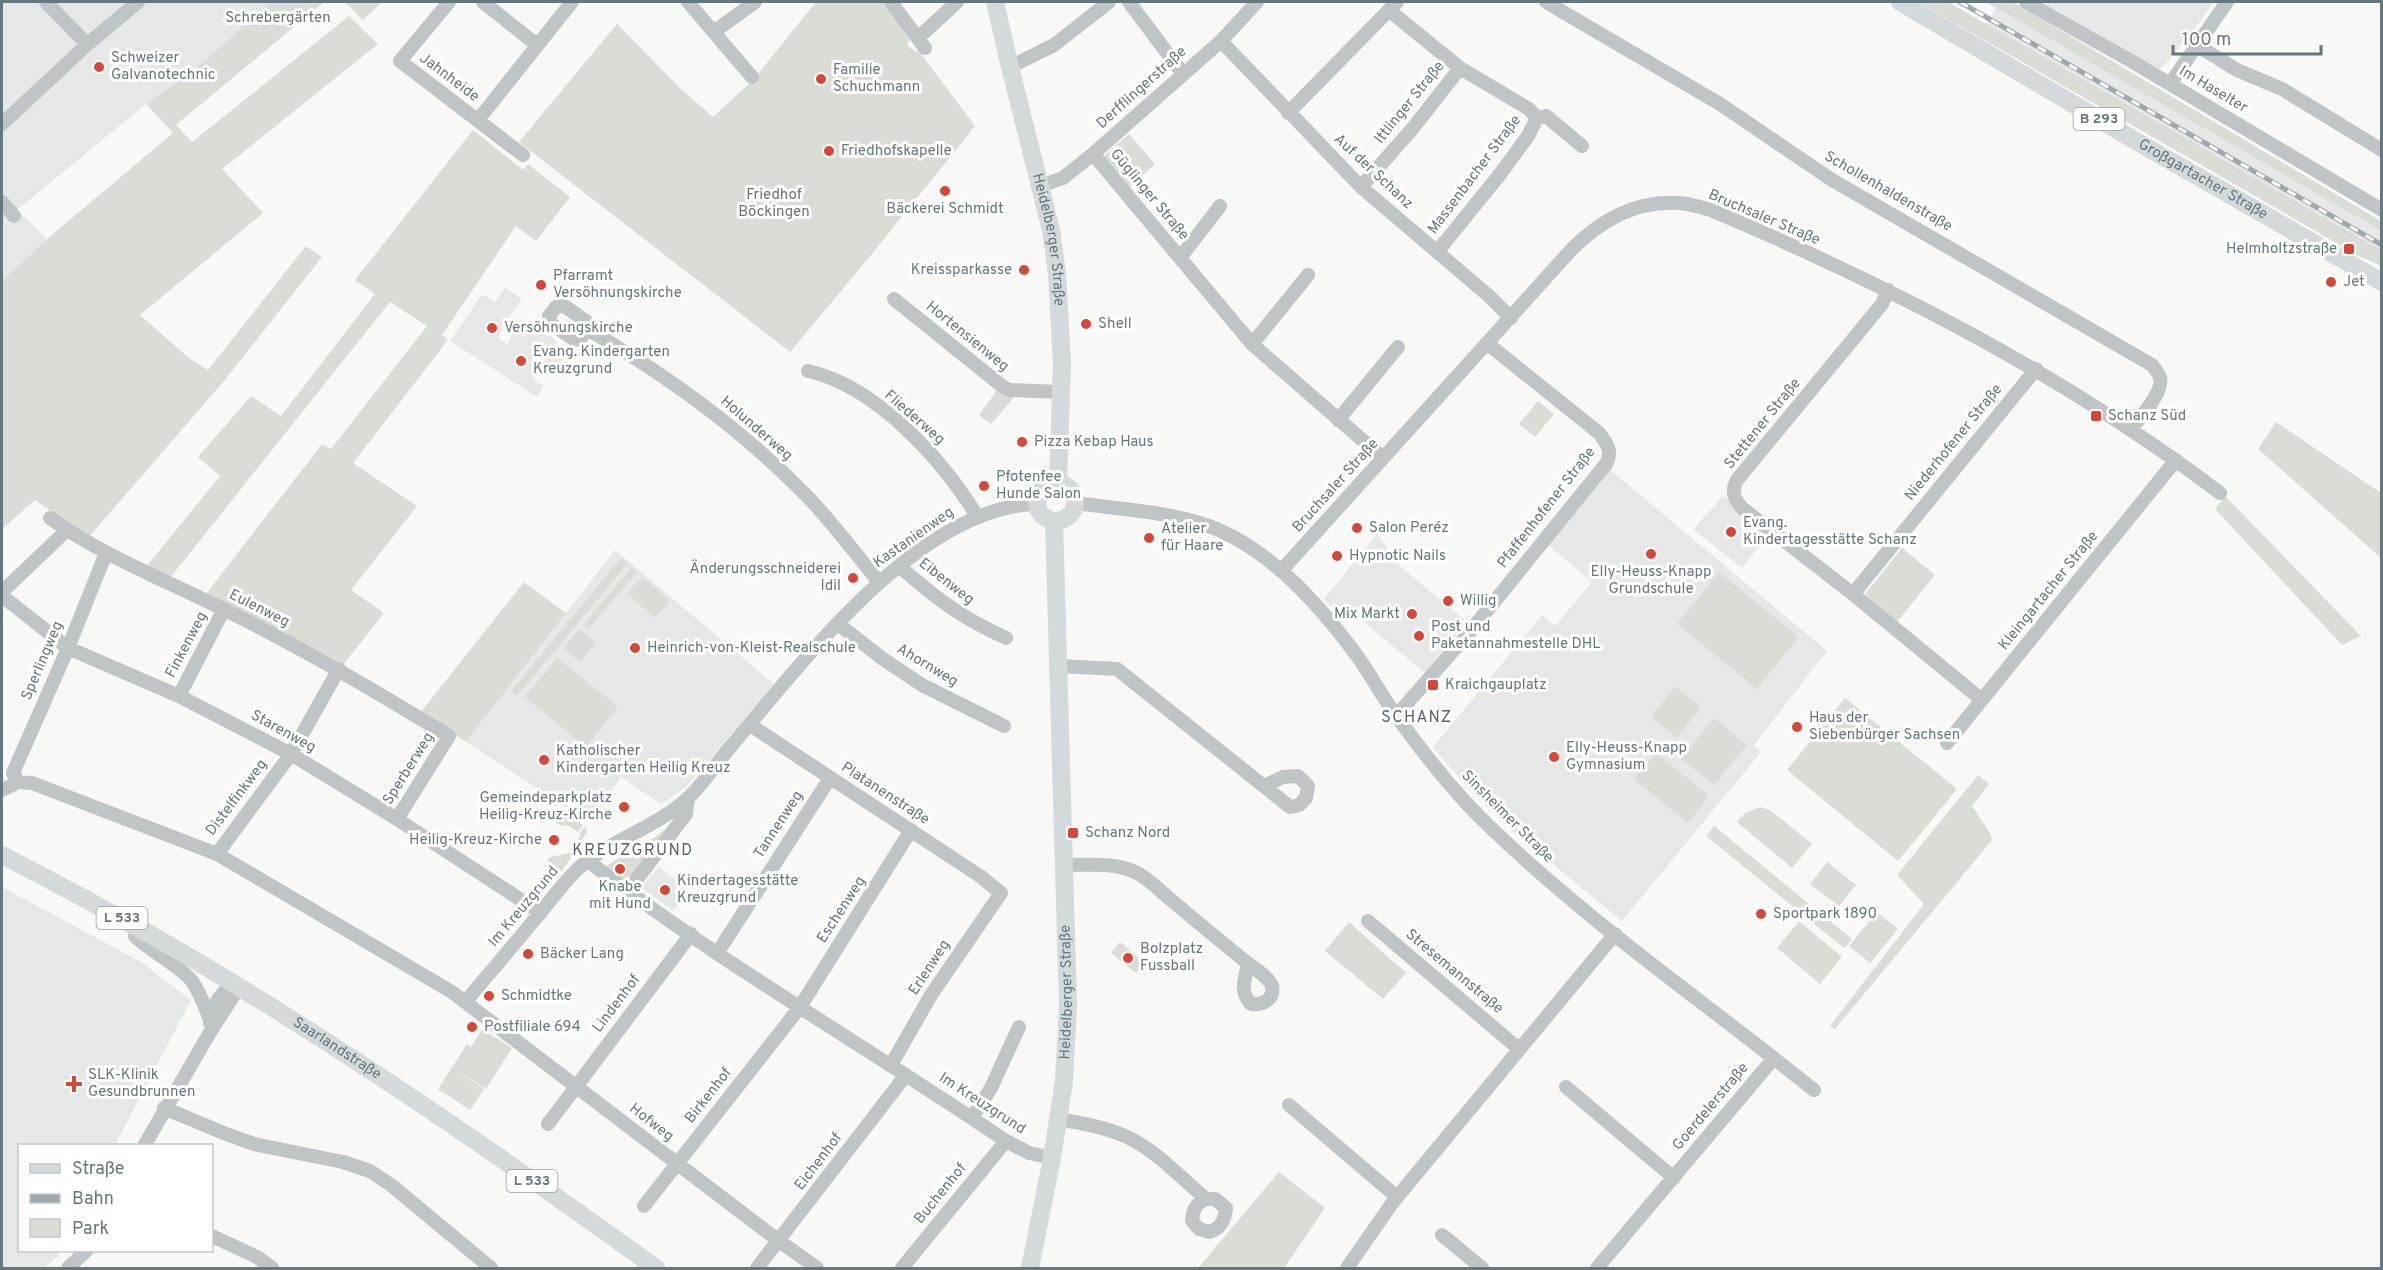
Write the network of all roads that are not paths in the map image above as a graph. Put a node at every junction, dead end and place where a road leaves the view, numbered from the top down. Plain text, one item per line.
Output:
1 (46, 2) edge
2 (138, 2) edge
3 (450, 2) edge
4 (483, 2) edge
5 (572, 2) edge
6 (688, 2) edge
7 (755, 2) edge
8 (891, 2) edge
9 (957, 2) edge
10 (995, 2) edge
11 (1109, 2) edge
12 (1129, 2) edge
13 (1257, 2) edge
14 (1546, 2) edge
15 (1900, 2) edge
16 (2026, 2) edge
17 (2227, 2) edge
18 (1394, 6) edge
19 (715, 31) junction
20 (1221, 41) junction
21 (87, 44) junction
22 (537, 45) junction
23 (2198, 46) junction
24 (1010, 67) junction
25 (1460, 68) junction
26 (1183, 74) junction
27 (752, 77) dead end
28 (2170, 84) junction
29 (1288, 113) junction
30 (1537, 118) junction
31 (478, 120) junction
32 (2, 124) edge
33 (1581, 146) dead end
34 (2382, 150) edge
35 (1093, 154) junction
36 (523, 155) dead end
37 (1040, 186) junction
38 (1361, 187) junction
39 (2, 202) edge
40 (1220, 206) dead end
41 (2382, 210) edge
42 (14, 216) dead end
43 (1437, 252) junction
44 (1180, 258) junction
45 (1308, 275) dead end
46 (2377, 276) edge
47 (1888, 290) junction
48 (894, 299) dead end
49 (1511, 318) junction
50 (587, 329) dead end
51 (1252, 344) junction
52 (1488, 344) junction
53 (1398, 347) dead end
54 (2036, 369) junction
55 (808, 371) dead end
56 (1060, 392) junction
57 (1338, 420) junction
58 (2132, 429) junction
59 (1383, 458) junction
60 (2176, 460) junction
61 (1058, 483) junction
62 (2220, 493) dead end
63 (1076, 503) junction
64 (1037, 504) junction
65 (977, 516) junction
66 (50, 518) dead end
67 (1054, 521) junction
68 (67, 530) junction
69 (106, 553) junction
70 (899, 566) junction
71 (1281, 571) junction
72 (879, 582) junction
73 (2, 594) edge
74 (1852, 594) junction
75 (224, 609) junction
76 (838, 624) junction
77 (1006, 638) dead end
78 (68, 648) junction
79 (1059, 666) junction
80 (339, 669) junction
81 (179, 696) junction
82 (1982, 700) junction
83 (1396, 716) junction
84 (750, 725) junction
85 (1004, 726) dead end
86 (448, 736) joint
87 (1947, 743) dead end
88 (291, 754) junction
89 (830, 778) junction
90 (18, 782) junction
91 (1264, 786) dead end
92 (2, 790) edge
93 (688, 798) junction
94 (397, 819) junction
95 (911, 830) junction
96 (217, 854) junction
97 (2, 855) edge
98 (588, 861) junction
99 (2, 865) edge
100 (1064, 865) junction
101 (628, 891) junction
102 (1001, 893) joint
103 (541, 913) junction
104 (1368, 921) dead end
105 (692, 934) junction
106 (1615, 934) junction
107 (135, 936) junction
108 (718, 952) junction
109 (1248, 964) dead end
110 (233, 991) junction
111 (466, 1001) junction
112 (800, 1007) junction
113 (209, 1027) junction
114 (1019, 1027) dead end
115 (1519, 1049) junction
116 (1774, 1058) junction
117 (891, 1065) junction
118 (906, 1075) junction
119 (576, 1086) junction
120 (1566, 1087) dead end
121 (1814, 1090) dead end
122 (1289, 1106) dead end
123 (164, 1108) junction
124 (972, 1118) junction
125 (1058, 1119) junction
126 (548, 1124) dead end
127 (1006, 1141) junction
128 (145, 1144) edge
129 (1052, 1158) junction
130 (677, 1163) junction
131 (1674, 1178) junction
132 (1397, 1197) junction
133 (1206, 1199) dead end
134 (644, 1206) dead end
135 (1442, 1235) dead end
136 (213, 1236) edge
137 (779, 1241) junction
138 (86, 1252) edge
139 (68, 1269) edge
140 (272, 1269) edge
141 (491, 1269) edge
142 (639, 1269) edge
143 (656, 1269) edge
144 (757, 1269) edge
145 (817, 1269) edge
146 (902, 1269) edge
147 (1030, 1269) edge
148 (1347, 1269) edge
149 (1482, 1269) edge
150 (1596, 1269) edge

1 - 21 street
2 - 21 street
3 - 31 street, Jahnheide
4 - 22 street
5 - 22 street, Jahnheide
6 - 19 street
7 - 19 street
8 - 9 street
10 - 24 main road, Heidelberger Straße
11 - 24 street
12 - 26 street
13 - 20 street, Derfflingerstraße
14 - 58 street, Schollenhaldenstraße
15 - 46 main road, Großgartacher Straße / B 293
16 - 28 street, Im Haselter
17 - 23 street
18 - 25 street
18 - 29 street
19 - 27 street
20 - 26 street, Derfflingerstraße
20 - 29 street, Auf der Schanz
21 - 32 street
22 - 31 street, Jahnheide
23 - 28 street
23 - 34 street
24 - 37 main road, Heidelberger Straße
25 - 30 street
25 - 38 street, Ittlinger Straße
26 - 35 street, Derfflingerstraße
28 - 41 street, Im Haselter
29 - 38 street, Auf der Schanz
30 - 33 street
30 - 43 street, Massenbacher Straße
31 - 36 street, Jahnheide
35 - 37 street, Derfflingerstraße
35 - 44 street, Güglinger Straße
37 - 56 main road, Heidelberger Straße
38 - 43 street, Auf der Schanz
39 - 42 street
40 - 44 street, Güglinger Straße
43 - 49 street, Auf der Schanz
44 - 51 street, Güglinger Straße
45 - 51 street
47 - 49 street, Bruchsaler Straße
47 - 54 street, Bruchsaler Straße
47 - 74 street, Stettener Straße
48 - 56 street, Hortensienweg
49 - 52 street, Bruchsaler Straße
50 - 72 street, Holunderweg
51 - 57 street, Güglinger Straße
52 - 59 street, Bruchsaler Straße
52 - 83 street, Pfaffenhofener Straße
53 - 57 street
54 - 58 street, Bruchsaler Straße
54 - 74 street, Niederhofener Straße
55 - 65 street, Fliederweg
56 - 61 main road, Heidelberger Straße
57 - 59 street, Güglinger Straße
58 - 60 street, Bruchsaler Straße
59 - 71 street, Bruchsaler Straße
60 - 62 street, Bruchsaler Straße
60 - 82 street, Kleingartacher Straße
61 - 63 main road
61 - 64 main road
63 - 67 main road
63 - 71 street, Sinsheimer Straße
64 - 65 street, Kastanienweg
64 - 67 main road
65 - 70 street, Kastanienweg
66 - 68 street, Eulenweg
67 - 79 main road, Heidelberger Straße
68 - 69 street, Eulenweg
68 - 73 street
69 - 75 street, Eulenweg
69 - 78 street, Sperlingweg
70 - 72 street, Kastanienweg
70 - 77 street, Eibenweg
71 - 83 street, Sinsheimer Straße
72 - 76 street, Kastanienweg
73 - 78 street, Starenweg
74 - 82 street, Stettener Straße
75 - 80 street, Eulenweg
75 - 81 street, Finkenweg
76 - 84 street, Kastanienweg
76 - 85 street, Ahornweg
78 - 81 street, Starenweg
78 - 90 street, Sperlingweg
79 - 91 street
79 - 100 main road, Heidelberger Straße
80 - 86 street, Eulenweg
80 - 88 street, Distelfinkweg
81 - 88 street, Starenweg
82 - 87 street, Kleingartacher Straße
83 - 106 street, Sinsheimer Straße
84 - 89 street, Platanenstraße
84 - 93 street, Kastanienweg
86 - 94 street, Sperberweg
88 - 94 street, Starenweg
88 - 96 street, Distelfinkweg
89 - 95 street, Platanenstraße
89 - 108 street, Tannenweg
90 - 92 street
90 - 96 street
93 - 98 street, Kastanienweg
93 - 101 street, Kastanienweg
94 - 103 street, Starenweg
95 - 102 street, Platanenstraße
95 - 112 street, Eschenweg
96 - 111 street
97 - 110 main road, Saarlandstraße / L 533
98 - 101 street, Im Kreuzgrund
98 - 103 street, Im Kreuzgrund
99 - 107 main road, Saarlandstraße / L 533
100 - 109 street
100 - 125 main road, Heidelberger Straße
101 - 105 street, Im Kreuzgrund
102 - 117 street, Erlenweg
103 - 111 street, Im Kreuzgrund
104 - 115 street, Stresemannstraße
105 - 108 street, Im Kreuzgrund
105 - 119 street, Lindenhof
106 - 115 street
106 - 116 street, Sinsheimer Straße
107 - 110 main road, Saarlandstraße / L 533
107 - 113 street
108 - 112 street, Im Kreuzgrund
110 - 113 street
110 - 142 main road, Saarlandstraße / L 533
110 - 143 main road, Saarlandstraße / L 533
111 - 119 street, Hofweg
112 - 117 street, Im Kreuzgrund
112 - 130 street, Birkenhof
113 - 123 street
114 - 124 street
115 - 132 street
116 - 121 street, Sinsheimer Straße
116 - 131 street, Goerdelerstraße
117 - 118 street, Im Kreuzgrund
118 - 124 street, Im Kreuzgrund
118 - 137 street, Eichenhof
119 - 126 street, Lindenhof
119 - 130 street, Hofweg
120 - 131 street
122 - 132 street
123 - 128 street
123 - 141 street
124 - 127 street, Im Kreuzgrund
125 - 129 main road, Heidelberger Straße
125 - 133 street
127 - 129 street, Im Kreuzgrund
127 - 146 street, Buchenhof
129 - 147 main road, Heidelberger Straße
130 - 134 street, Birkenhof
130 - 137 street, Hofweg
131 - 150 street, Goerdelerstraße
132 - 148 street
135 - 149 street
136 - 140 street
137 - 144 street, Eichenhof
137 - 145 street, Hofweg
138 - 139 street

